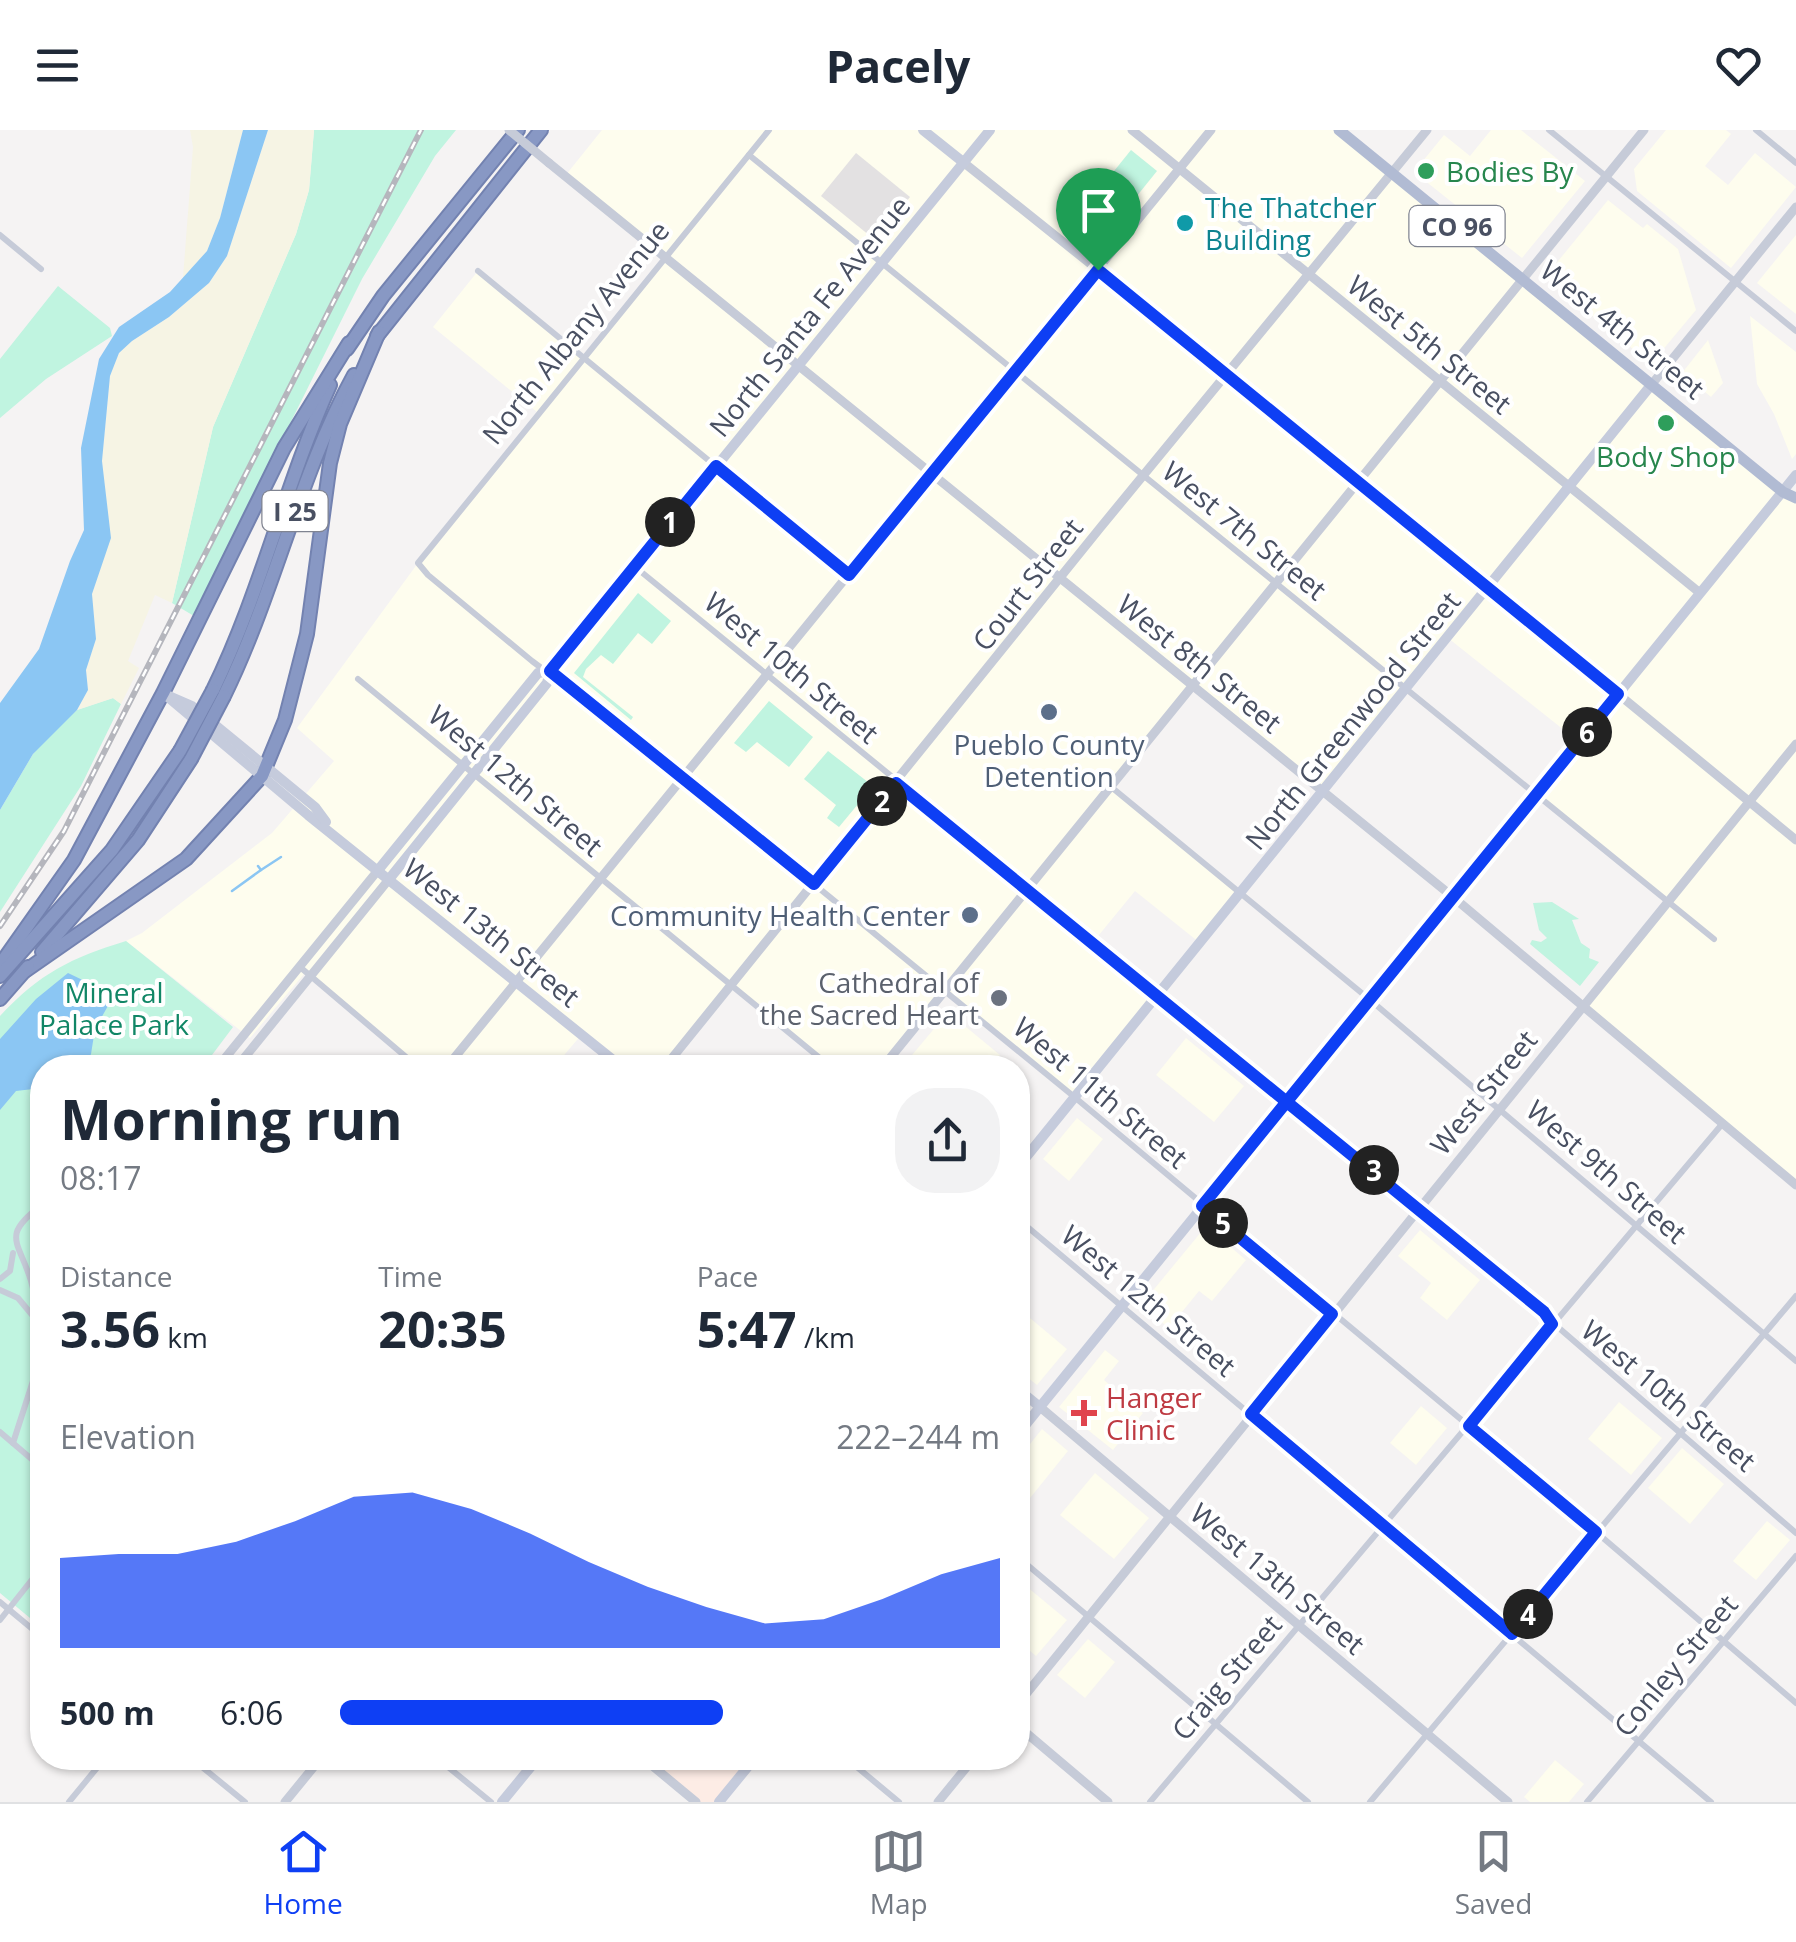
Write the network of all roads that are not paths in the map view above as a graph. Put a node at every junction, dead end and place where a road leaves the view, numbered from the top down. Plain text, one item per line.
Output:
1 (508, 130) edge
2 (518, 130) edge
3 (541, 130) edge
4 (769, 130) edge
5 (923, 130) edge
6 (990, 130) edge
7 (1132, 130) edge
8 (1211, 130) edge
9 (1339, 130) edge
10 (1427, 130) edge
11 (1549, 130) edge
12 (1644, 130) edge
13 (1756, 130) edge
14 (749, 155) junction
15 (964, 162) junction
16 (1796, 164) edge
17 (1180, 169) junction
18 (1392, 173) junction
19 (1606, 176) junction
20 (1796, 206) edge
21 (0, 235) edge
22 (665, 257) junction
23 (881, 262) junction
24 (42, 269) dead end
25 (1098, 270) junction
26 (478, 271) dead end
27 (1309, 274) junction
28 (1523, 279) junction
29 (1736, 283) junction
30 (1796, 331) edge
31 (380, 332) junction
32 (350, 342) junction
33 (583, 356) junction
34 (797, 365) junction
35 (1014, 370) junction
36 (1227, 374) junction
37 (1440, 381) junction
38 (1652, 384) junction
39 (716, 466) junction
40 (931, 474) junction
41 (1143, 475) junction
42 (1796, 475) edge
43 (1357, 480) junction
44 (1570, 486) junction
45 (1783, 492) junction
46 (1796, 498) edge
47 (1796, 510) edge
48 (418, 563) joint
49 (634, 566) junction
50 (849, 575) junction
51 (1060, 580) junction
52 (1274, 582) junction
53 (1488, 588) junction
54 (1700, 592) junction
55 (550, 671) junction
56 (767, 676) junction
57 (358, 679) dead end
58 (1192, 686) junction
59 (1406, 688) junction
60 (163, 693) junction
61 (218, 693) junction
62 (1618, 694) junction
63 (1796, 744) edge
64 (185, 755) junction
65 (464, 766) junction
66 (264, 772) junction
67 (475, 775) junction
68 (684, 778) junction
69 (896, 783) junction
70 (1110, 786) junction
71 (1322, 792) junction
72 (1536, 795) junction
73 (1749, 802) junction
74 (1796, 840) edge
75 (379, 869) junction
76 (390, 878) junction
77 (601, 880) junction
78 (814, 884) junction
79 (1029, 888) junction
80 (1241, 893) junction
81 (1453, 898) junction
82 (1669, 903) junction
83 (1714, 939) dead end
84 (0, 966) edge
85 (299, 966) junction
86 (25, 971) junction
87 (0, 976) edge
88 (311, 976) junction
89 (518, 981) junction
90 (732, 985) junction
91 (945, 991) junction
92 (1158, 995) junction
93 (0, 999) edge
94 (1369, 999) junction
95 (1583, 1006) junction
96 (228, 1055) edge
97 (247, 1055) edge
98 (405, 1055) edge
99 (457, 1055) edge
100 (607, 1055) edge
101 (675, 1055) edge
102 (816, 1055) edge
103 (893, 1055) edge
104 (1023, 1055) edge
105 (1030, 1061) edge
106 (1074, 1097) junction
107 (1289, 1100) junction
108 (1499, 1108) junction
109 (1723, 1124) junction
110 (1030, 1152) edge
111 (1796, 1186) edge
112 (1202, 1206) junction
113 (1419, 1206) junction
114 (30, 1213) edge
115 (1636, 1226) junction
116 (1030, 1230) edge
117 (12, 1247) junction
118 (0, 1279) edge
119 (30, 1280) edge
120 (0, 1290) edge
121 (1796, 1296) edge
122 (1122, 1306) junction
123 (30, 1312) edge
124 (1332, 1314) junction
125 (1552, 1324) junction
126 (1764, 1334) junction
127 (1796, 1361) edge
128 (30, 1390) edge
129 (1030, 1399) edge
130 (1040, 1407) junction
131 (1251, 1414) junction
132 (1030, 1419) edge
133 (1469, 1426) junction
134 (0, 1432) edge
135 (1681, 1434) junction
136 (13, 1443) junction
137 (30, 1458) edge
138 (1169, 1516) junction
139 (1383, 1526) junction
140 (1596, 1532) junction
141 (1796, 1534) edge
142 (1796, 1556) edge
143 (1030, 1566) edge
144 (30, 1582) edge
145 (0, 1602) edge
146 (8, 1609) junction
147 (1088, 1616) junction
148 (0, 1620) edge
149 (1299, 1625) junction
150 (30, 1627) edge
151 (1512, 1634) junction
152 (1724, 1641) junction
153 (1030, 1689) edge
154 (1796, 1702) edge
155 (1216, 1726) junction
156 (1428, 1733) junction
157 (1030, 1736) edge
158 (1639, 1741) junction
159 (94, 1770) edge
160 (206, 1770) edge
161 (312, 1770) edge
162 (452, 1770) edge
163 (528, 1770) edge
164 (658, 1770) edge
165 (744, 1770) edge
166 (860, 1770) edge
167 (964, 1770) edge
168 (69, 1802) edge
169 (246, 1802) edge
170 (285, 1802) edge
171 (491, 1802) edge
172 (502, 1802) edge
173 (696, 1802) edge
174 (718, 1802) edge
175 (899, 1802) edge
176 (938, 1802) edge
177 (1108, 1802) edge
178 (1150, 1802) edge
179 (1308, 1802) edge
180 (1370, 1802) edge
181 (1508, 1802) edge
182 (1588, 1802) edge
183 (1711, 1802) edge

1 - 22 street, West 8th Street, bridge
2 - 32 highway, I 25
3 - 31 highway, I 25
4 - 14 street, North Albany Avenue
5 - 15 main road
6 - 15 main road, North Santa Fe Avenue
7 - 17 street, West 5th Street
8 - 17 street
9 - 18 main road, West 4th Street / CO 96
10 - 18 street, Court Street
11 - 19 street
12 - 19 street
13 - 16 street
14 - 22 street, North Albany Avenue
14 - 23 street, West 7th Street
15 - 23 main road, North Santa Fe Avenue
15 - 25 street
17 - 25 street
17 - 27 street, West 5th Street
18 - 27 street, Court Street
18 - 28 main road, West 4th Street / CO 96
19 - 28 street
19 - 29 street
20 - 29 street, North Greenwood Street
21 - 24 street
22 - 33 street, North Albany Avenue
22 - 34 street, West 8th Street
23 - 34 main road, North Santa Fe Avenue
23 - 35 street, West 7th Street
25 - 35 street
25 - 36 street
26 - 33 street
27 - 36 street, Court Street
27 - 37 street, West 5th Street
28 - 37 street
28 - 38 main road, West 4th Street / CO 96
29 - 30 street
29 - 38 street, North Greenwood Street
31 - 61 highway, I 25
31 - 66 highway
32 - 60 highway
32 - 61 highway, I 25
33 - 39 street
33 - 48 street, North Albany Avenue
34 - 39 main road, North Santa Fe Avenue
34 - 40 street, West 8th Street
35 - 40 street
35 - 41 street, West 7th Street
36 - 41 street, Court Street
36 - 43 street
37 - 43 street
37 - 44 street, West 5th Street
38 - 44 main road, North Greenwood Street
38 - 45 main road, West 4th Street / CO 96
39 - 49 main road, North Santa Fe Avenue
39 - 50 street
40 - 50 street
40 - 51 street, West 8th Street
41 - 51 street, Court Street
41 - 52 street, West 7th Street
42 - 45 main road
43 - 52 street
43 - 53 street
44 - 53 main road, North Greenwood Street
44 - 54 street, West 5th Street
45 - 46 main road, West 4th Street / CO 96
45 - 47 main road, West 4th Street / CO 96
45 - 54 main road
48 - 55 street, West 11th Street
49 - 55 main road, North Santa Fe Avenue
49 - 56 street, West 10th Street
50 - 56 street
51 - 58 street, West 8th Street
51 - 69 street, Court Street
52 - 58 street
52 - 59 street, West 7th Street
53 - 59 main road, North Greenwood Street
53 - 62 street
54 - 62 main road
55 - 65 main road, North Santa Fe Avenue
55 - 67 main road, North Santa Fe Avenue
55 - 68 street, West 11th Street
56 - 68 street
56 - 69 street, West 10th Street
57 - 65 street, West 12th Street
58 - 70 street
58 - 71 street, West 8th Street
59 - 71 main road, North Greenwood Street
59 - 72 street, West 7th Street
60 - 66 main road, West 13th Street
60 - 84 highway
61 - 64 highway, I 25, bridge
62 - 72 main road
62 - 73 street
63 - 73 street, West Street
64 - 86 highway, I 25
64 - 87 highway, I 25
65 - 67 street, West 12th Street
65 - 75 main road, North Santa Fe Avenue
66 - 75 main road, West 13th Street
66 - 86 highway
67 - 76 main road, North Santa Fe Avenue
67 - 77 street, West 12th Street
68 - 77 street
68 - 78 street, West 11th Street
69 - 78 street, Court Street
69 - 79 street, West 10th Street
70 - 79 street
70 - 80 street, West 9th Street
71 - 80 main road, North Greenwood Street
71 - 81 street, West 8th Street
72 - 81 main road
72 - 82 street, West 7th Street
73 - 74 street
73 - 82 street, West Street
75 - 76 main road, West 13th Street
75 - 85 street, North Santa Fe Avenue
76 - 88 street, North Santa Fe Avenue
76 - 89 main road, West 13th Street
77 - 89 street
77 - 90 street, West 12th Street
78 - 90 street, Court Street
78 - 91 street, West 11th Street
79 - 91 street
79 - 92 street, West 10th Street
80 - 92 main road, North Greenwood Street
80 - 94 street, West 9th Street
81 - 94 main road
81 - 95 street, West 8th Street
82 - 83 street, West 7th Street
82 - 95 street, West Street
85 - 88 street
85 - 96 street, North Santa Fe Avenue
86 - 93 highway, I 25
88 - 97 street, North Santa Fe Avenue
88 - 98 street
89 - 99 street
89 - 100 main road, West 13th Street
90 - 101 street, Court Street
90 - 102 street, West 12th Street
91 - 103 street
91 - 104 street, West 11th Street
92 - 106 main road, North Greenwood Street
92 - 107 street, West 10th Street
94 - 107 main road
94 - 108 street, West 9th Street
95 - 108 street, West Street
95 - 109 street, West 8th Street
105 - 106 street, West 11th Street
106 - 110 main road, North Greenwood Street
106 - 112 street, West 11th Street
107 - 112 main road
107 - 113 street, West 10th Street
108 - 113 street, West Street
108 - 115 street, West 9th Street
109 - 111 street, West 8th Street
109 - 115 street, Craig Street
112 - 122 main road
112 - 124 street, West 11th Street
113 - 124 street, West Street
113 - 125 street, West 10th Street
114 - 117 street
115 - 125 street, Craig Street
115 - 126 street, West 9th Street
116 - 122 street, West 12th Street
117 - 118 street
117 - 119 street
120 - 123 street
121 - 126 street
122 - 130 main road
122 - 131 street, West 12th Street
124 - 131 street, West Street
124 - 133 street, West 11th Street
125 - 133 street, Craig Street
125 - 135 street, West 10th Street
126 - 127 street, West 9th Street
126 - 135 street
128 - 136 street
129 - 130 main road, West 13th Street
130 - 132 main road
130 - 138 street, West 13th Street
131 - 138 street, West Street
131 - 139 street, West 12th Street
133 - 139 street, Craig Street
133 - 140 street, West 11th Street
134 - 136 street
135 - 140 street
135 - 141 street, West 10th Street
136 - 137 street
138 - 147 street, West Street
138 - 149 street, West 13th Street
139 - 149 street, Craig Street
139 - 151 street, West 12th Street
140 - 151 street
140 - 152 street, West 11th Street
142 - 152 street, Conley Street
143 - 147 street
144 - 146 street
145 - 146 street
146 - 148 street
146 - 150 street
147 - 153 street, West Street
147 - 155 street
149 - 155 street, Craig Street
149 - 156 street, West 13th Street
151 - 156 street
151 - 158 street, West 12th Street
152 - 154 street, West 11th Street
152 - 158 street, Conley Street
155 - 178 street, Craig Street
155 - 179 street
156 - 180 street
156 - 181 street, West 13th Street
157 - 177 street
158 - 182 street, Conley Street
158 - 183 street, West 12th Street
159 - 168 street
160 - 169 street
161 - 170 street
162 - 171 street
163 - 172 main road
164 - 173 street
165 - 174 main road
166 - 175 street
167 - 176 street

